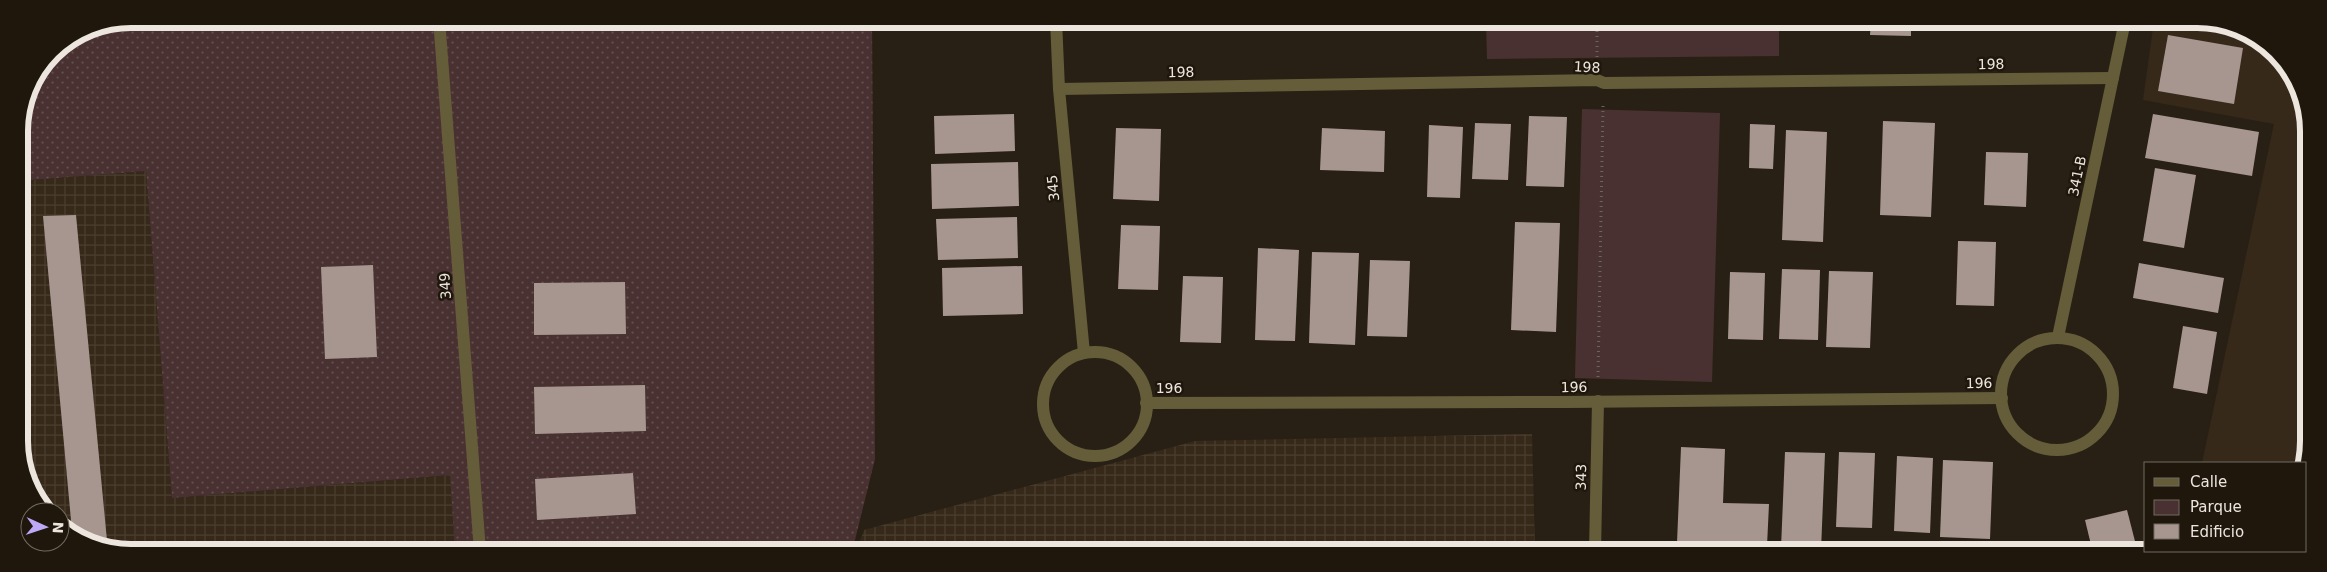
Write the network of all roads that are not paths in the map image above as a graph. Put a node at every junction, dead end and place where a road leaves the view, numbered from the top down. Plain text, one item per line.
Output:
1 (440, 28) edge
2 (1056, 28) edge
3 (2124, 28) edge
4 (2113, 78) junction
5 (1059, 89) junction
6 (2058, 338) junction
7 (1084, 353) junction
8 (2002, 398) junction
9 (1598, 401) junction
10 (1146, 402) junction
11 (479, 544) edge
12 (1595, 544) edge

1 - 11 street, 349
2 - 5 street, 345
3 - 4 street, 341-B
4 - 5 street, 198
4 - 6 street, 341-B
5 - 7 street, 345
6 - 8 street, 196
6 - 8 street, 196
7 - 10 street, 196
7 - 10 street, 196
8 - 9 street, 196
9 - 10 street, 196
9 - 12 street, 343

